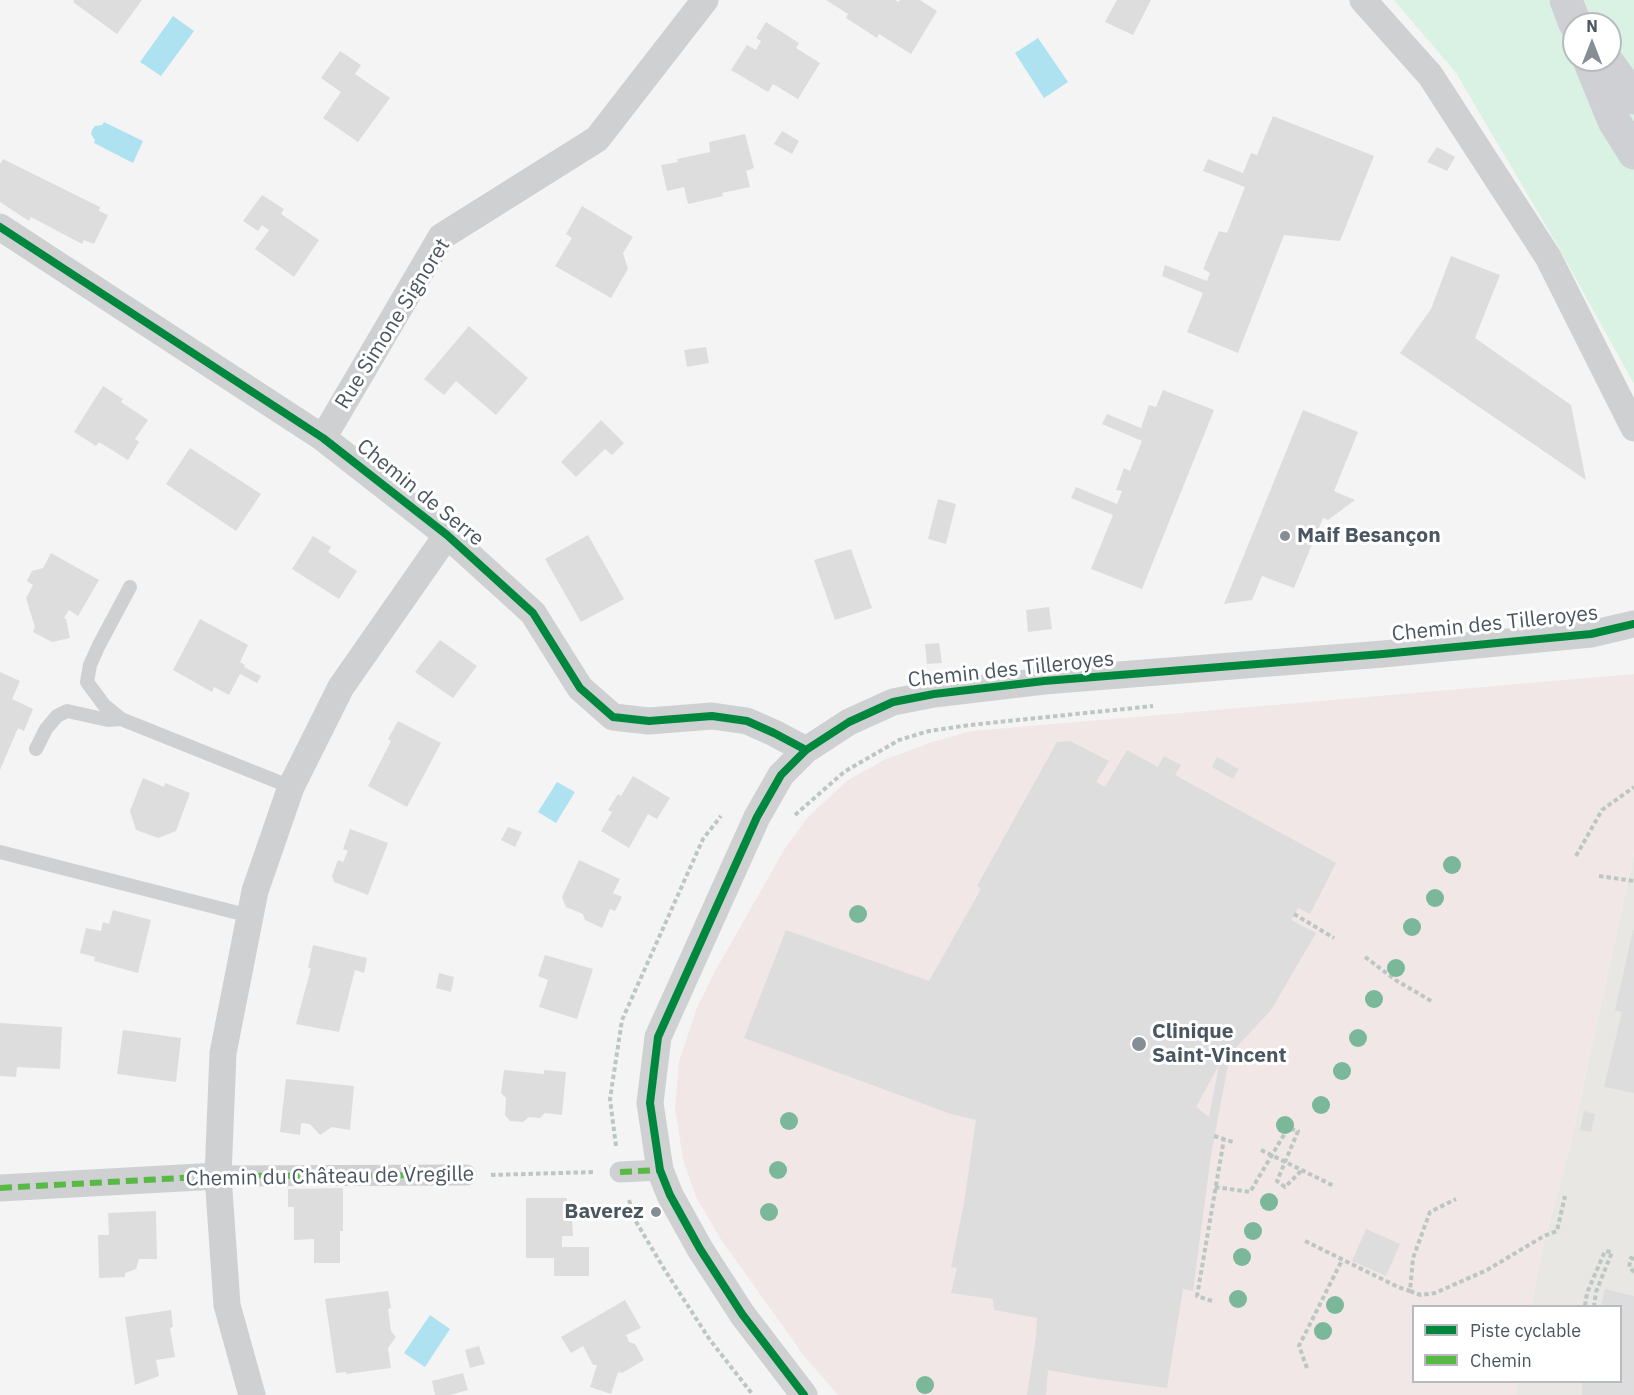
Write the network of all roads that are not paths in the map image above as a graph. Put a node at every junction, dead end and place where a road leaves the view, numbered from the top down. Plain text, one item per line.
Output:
1 (705, 0) edge
2 (1363, 0) edge
3 (1595, 72) edge
4 (1615, 72) edge
5 (1634, 98) edge
6 (1634, 153) edge
7 (0, 227) edge
8 (1634, 428) edge
9 (323, 438) junction
10 (447, 535) junction
11 (130, 586) dead end
12 (1634, 624) edge
13 (121, 719) junction
14 (36, 749) dead end
15 (806, 750) junction
16 (291, 787) junction
17 (0, 852) edge
18 (250, 916) junction
19 (660, 1170) junction
20 (620, 1172) road end
21 (466, 1175) road end
22 (218, 1176) junction
23 (0, 1188) edge
24 (252, 1395) edge
25 (804, 1395) edge

1 - 9 street, Rue Simone Signoret
2 - 8 street
3 - 6 main road
4 - 5 main road
7 - 9 street, Chemin de Serre
9 - 10 street, Chemin de Serre
10 - 15 street, Chemin de Serre
10 - 16 street
11 - 13 lane
12 - 15 street, Chemin des Tilleroyes
13 - 14 lane
13 - 16 lane
15 - 19 street, Chemin des Tilleroyes
16 - 18 street
17 - 18 lane
18 - 22 street
19 - 20 street
19 - 25 street, Chemin des Tilleroyes
21 - 22 street, Chemin du Château de Vregille
22 - 23 street, Chemin du Château de Vregille
22 - 24 street

